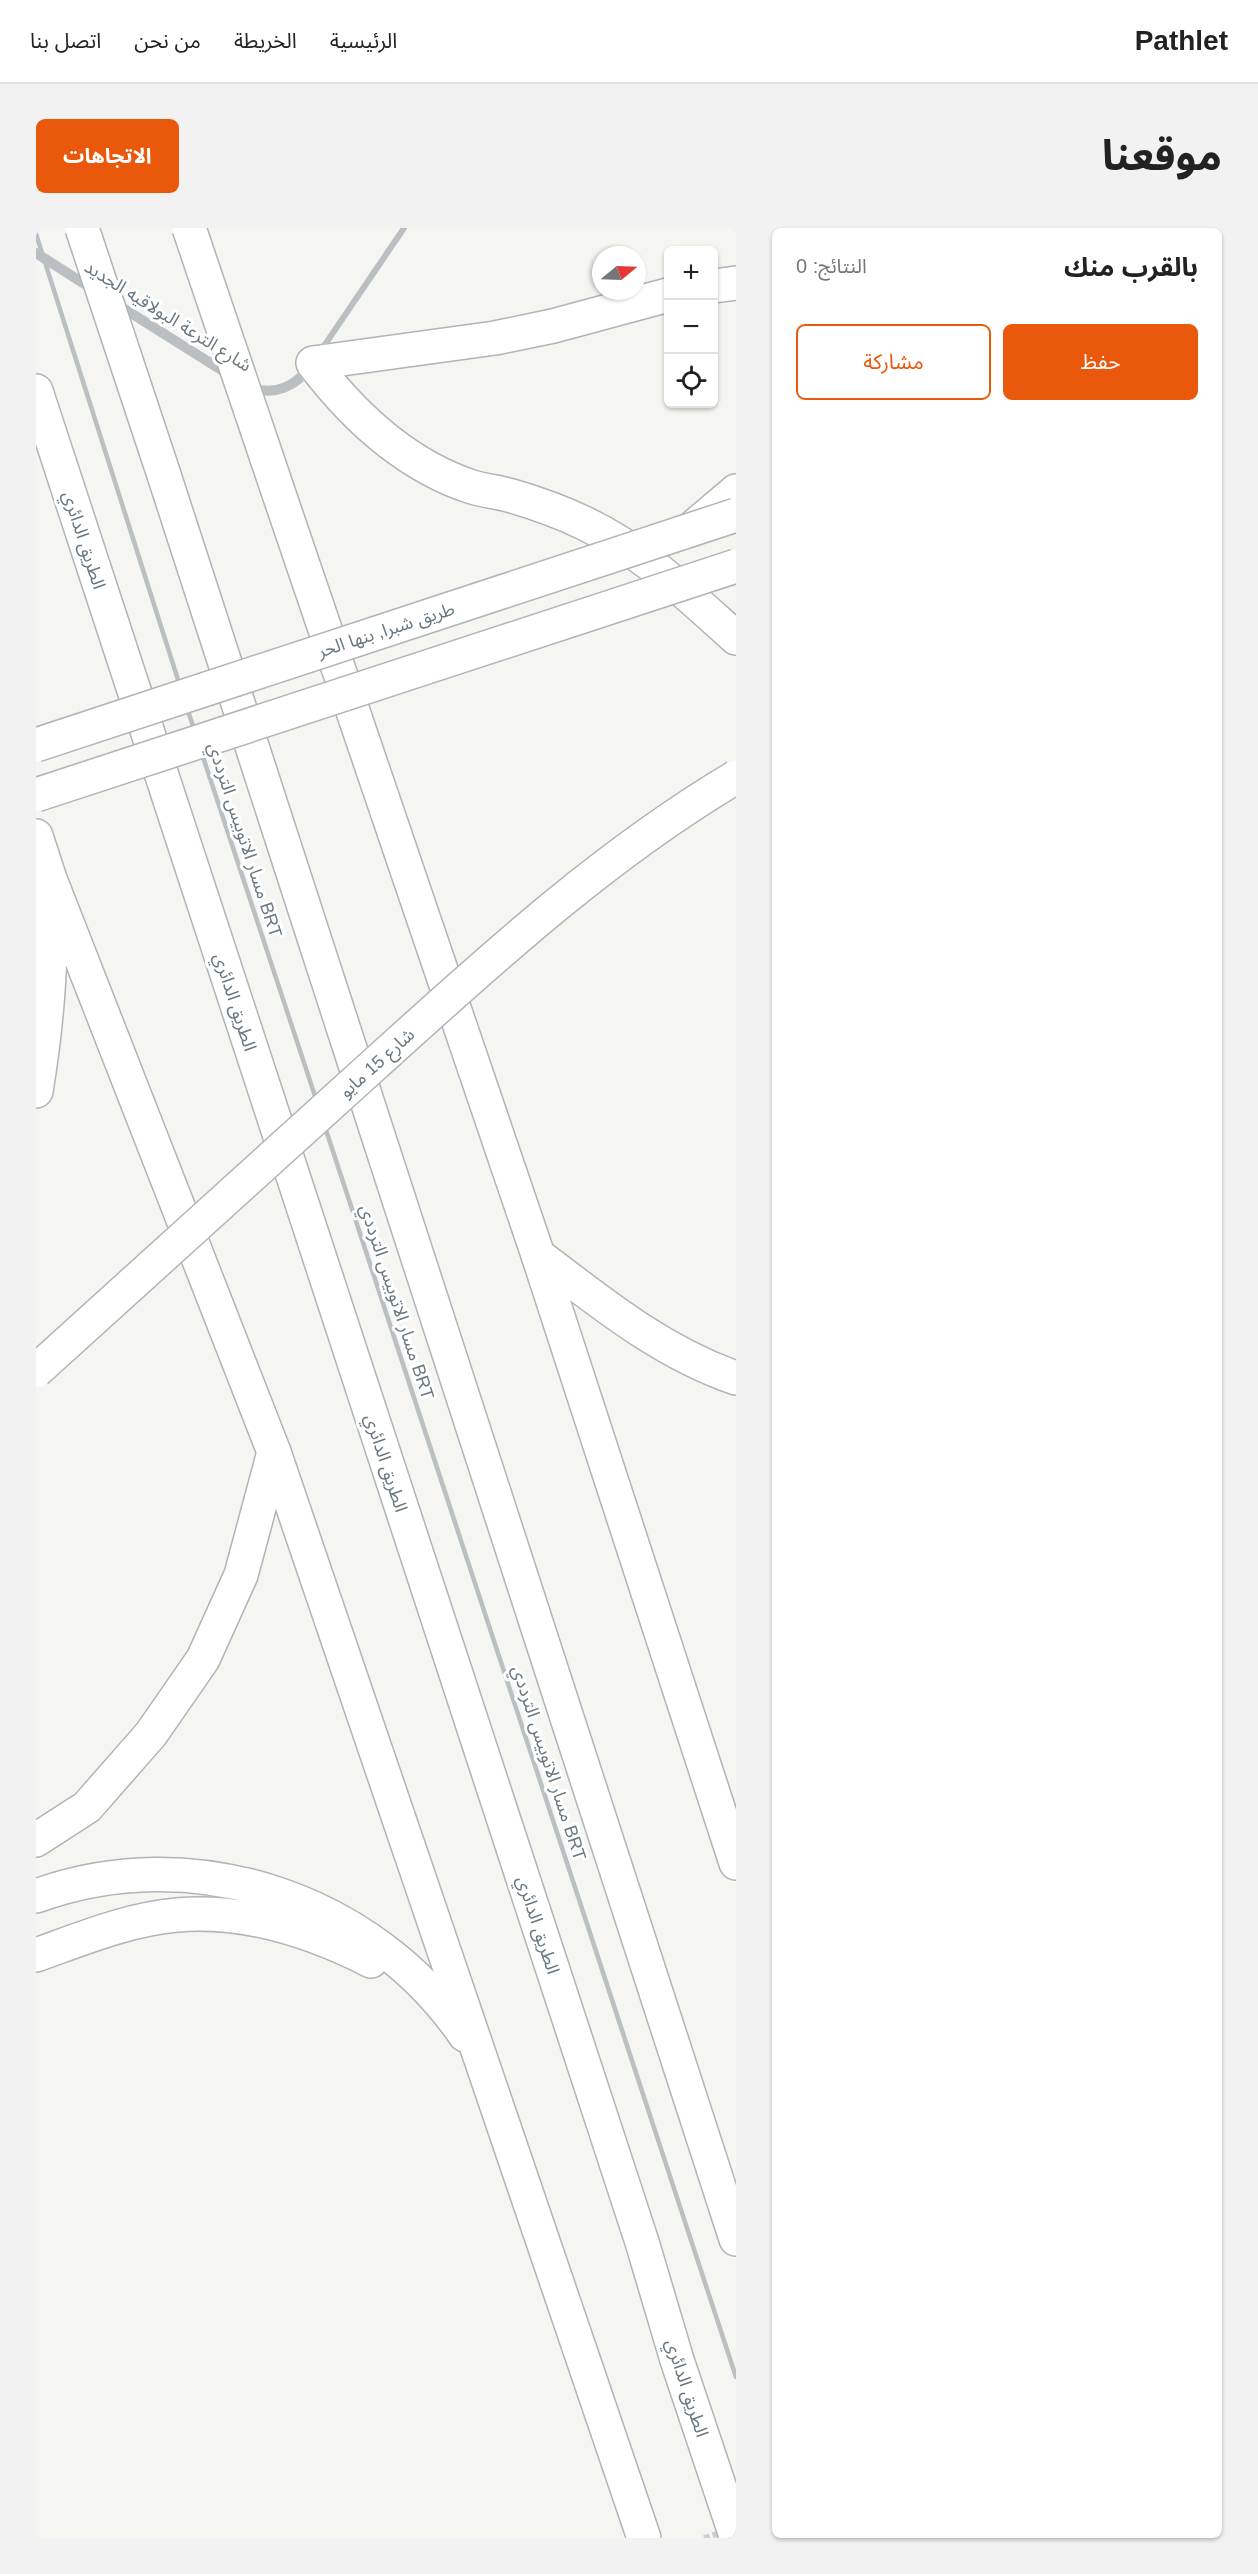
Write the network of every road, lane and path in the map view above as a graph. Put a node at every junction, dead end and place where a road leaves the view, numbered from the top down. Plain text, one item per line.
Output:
1 (82, 228) edge
2 (189, 228) edge
3 (404, 228) edge
4 (36, 234) edge
5 (36, 253) edge
6 (736, 283) edge
7 (718, 285) edge
8 (664, 296) edge
9 (313, 363) junction
10 (36, 391) edge
11 (736, 491) edge
12 (736, 515) edge
13 (690, 530) junction
14 (736, 566) edge
15 (736, 638) edge
16 (36, 746) edge
17 (736, 777) edge
18 (36, 795) edge
19 (36, 836) edge
20 (50, 879) junction
21 (36, 1091) edge
22 (538, 1255) junction
23 (36, 1371) edge
24 (736, 1378) edge
25 (274, 1452) junction
26 (36, 1840) edge
27 (736, 1863) edge
28 (36, 1896) edge
29 (36, 1955) edge
30 (483, 2061) junction
31 (736, 2239) edge
32 (736, 2377) edge
33 (736, 2536) edge
34 (644, 2538) edge

1 - 31 main road, bridge
2 - 22 main road, bridge
3 - 9 street
4 - 32 lane, مسار الاتوبيس الترددي BRT
5 - 9 street, شارع الترعة البولاقيه الجديد
6 - 7 main road
8 - 9 main road
9 - 15 main road
10 - 33 main road, الطريق الدائري
11 - 13 main road
12 - 13 main road, طريق شبرا, بنها الحر, bridge
13 - 16 main road, طريق شبرا, بنها الحر, bridge
14 - 18 main road, bridge
17 - 23 main road, شارع 15 مايو, bridge
19 - 20 main road
20 - 21 main road
20 - 25 main road
22 - 24 main road
22 - 27 main road
25 - 26 main road
25 - 30 main road
28 - 30 main road
29 - 30 main road
30 - 34 main road

